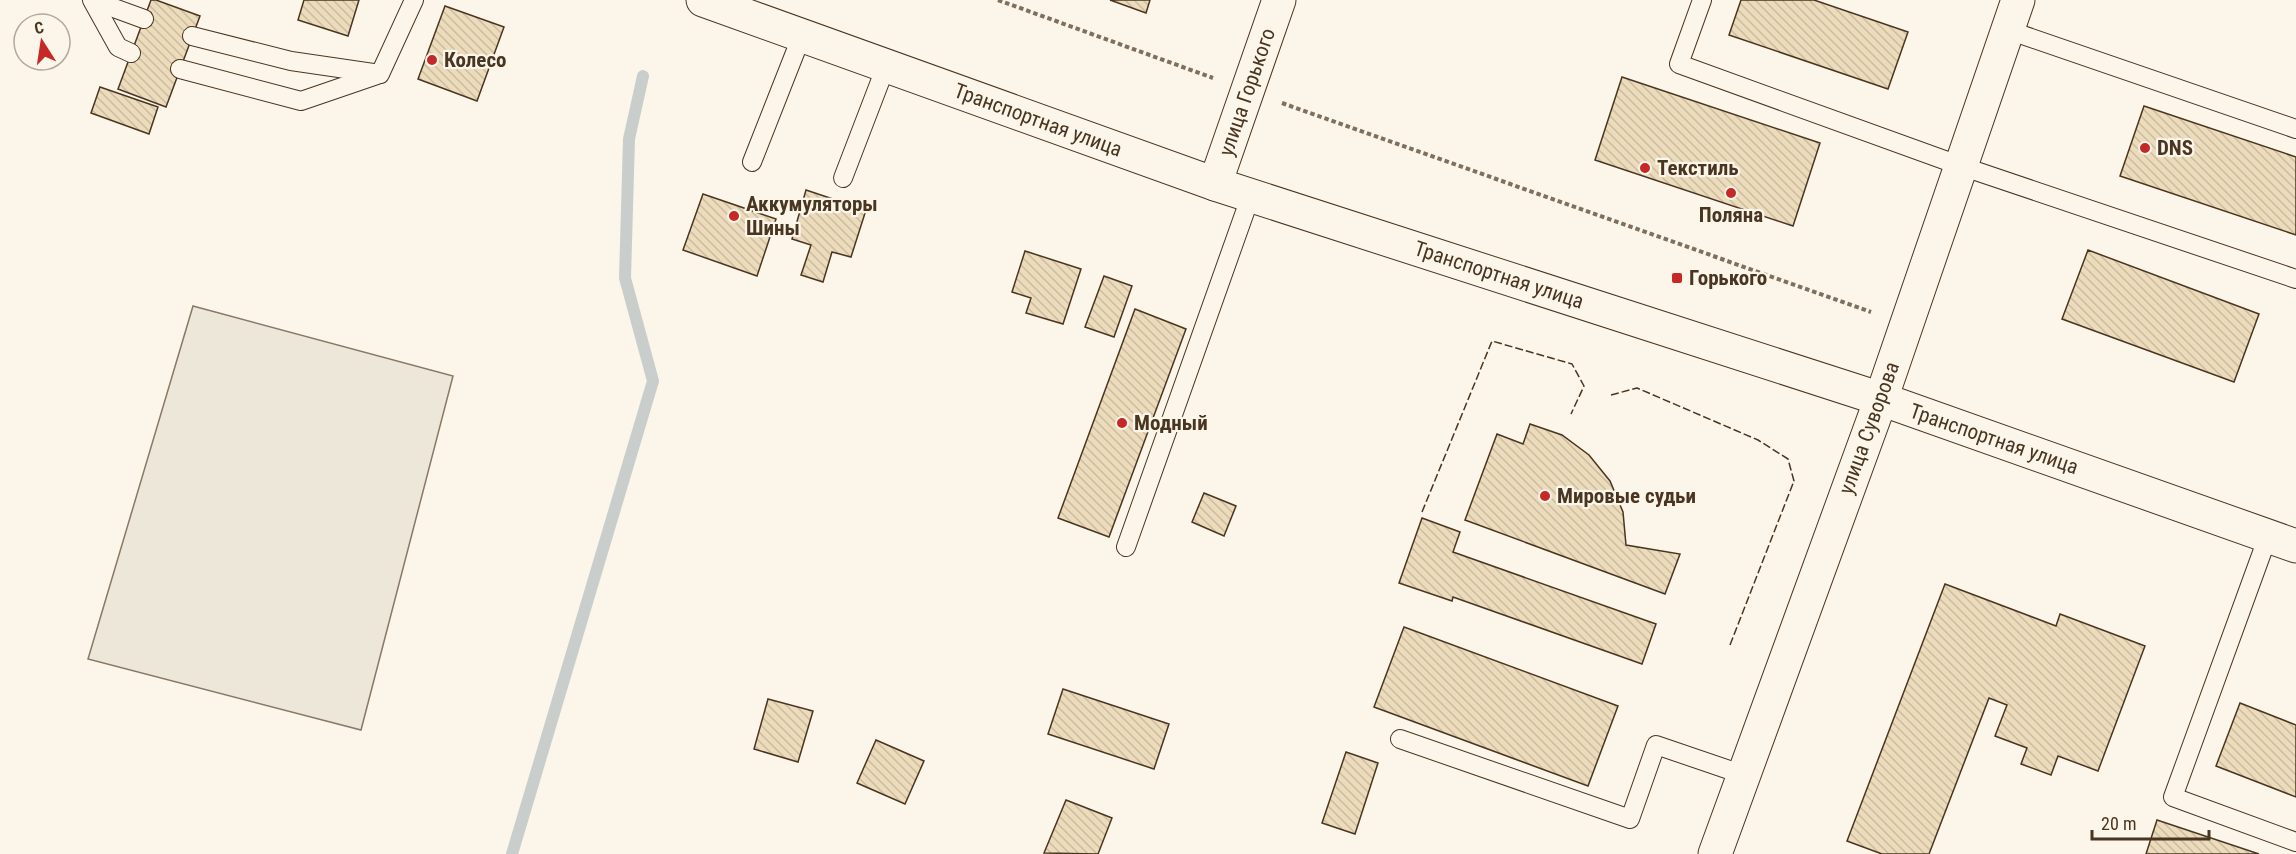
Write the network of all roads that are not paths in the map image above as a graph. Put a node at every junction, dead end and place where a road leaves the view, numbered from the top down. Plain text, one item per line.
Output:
1 (414, 0) edge
2 (703, 0) edge
3 (1280, 0) edge
4 (1702, 0) edge
5 (93, 1) edge
6 (2013, 15) edge
7 (144, 19) dead end
8 (802, 35) junction
9 (192, 36) dead end
10 (131, 53) dead end
11 (886, 66) junction
12 (180, 69) dead end
13 (380, 74) junction
14 (2296, 129) edge
15 (753, 162) dead end
16 (1961, 166) junction
17 (843, 178) dead end
18 (1215, 184) junction
19 (1251, 195) junction
20 (2296, 279) edge
21 (1881, 399) junction
22 (2282, 541) edge
23 (1126, 547) dead end
24 (1400, 739) dead end
25 (1744, 775) junction
26 (2296, 842) edge
27 (1715, 854) edge

1 - 13 lane
2 - 8 street, Транспортная улица
3 - 18 street, улица Горького
4 - 16 lane
5 - 7 lane
5 - 10 lane
6 - 14 lane
6 - 16 street, улица Суворова
8 - 11 street, Транспортная улица
8 - 15 lane
9 - 13 lane
11 - 17 lane
11 - 18 street, Транспортная улица
12 - 13 lane
16 - 20 lane
16 - 21 street, улица Суворова
18 - 19 street, Транспортная улица
19 - 21 street, Транспортная улица
19 - 23 lane
21 - 22 street, Транспортная улица
21 - 25 street, улица Суворова
22 - 26 lane
24 - 25 lane
25 - 27 street, улица Суворова

